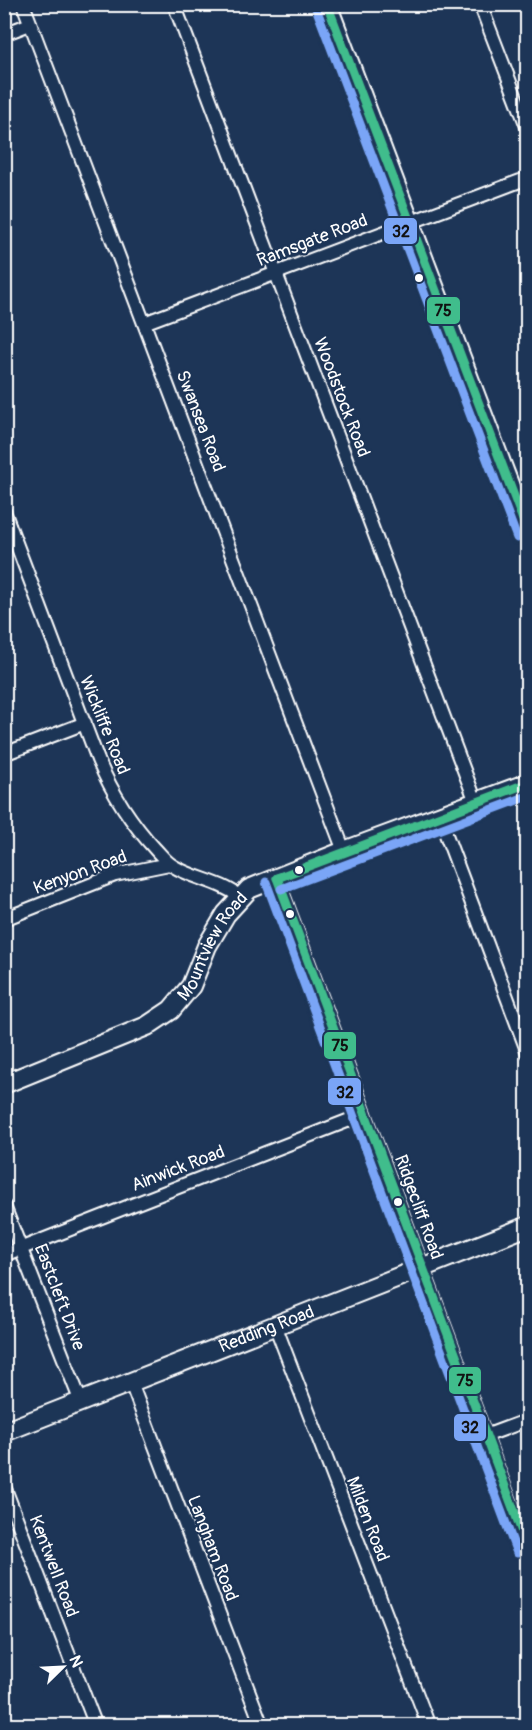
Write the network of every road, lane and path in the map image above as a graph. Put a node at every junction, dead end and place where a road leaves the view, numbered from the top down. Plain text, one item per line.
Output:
1 (23, 4) edge
2 (174, 4) edge
3 (327, 4) edge
4 (480, 4) edge
5 (30, 24) junction
6 (4, 34) edge
7 (528, 129) edge
8 (528, 178) edge
9 (410, 222) junction
10 (276, 273) junction
11 (144, 323) junction
12 (4, 511) edge
13 (528, 534) edge
14 (85, 723) junction
15 (4, 754) edge
16 (528, 783) edge
17 (476, 802) junction
18 (439, 816) junction
19 (344, 851) junction
20 (170, 864) junction
21 (277, 878) junction
22 (240, 897) junction
23 (4, 919) edge
24 (528, 1053) edge
25 (4, 1084) edge
26 (365, 1114) junction
27 (4, 1206) edge
28 (528, 1226) edge
29 (21, 1248) junction
30 (4, 1255) edge
31 (422, 1267) junction
32 (275, 1325) junction
33 (131, 1383) junction
34 (81, 1402) junction
35 (528, 1420) edge
36 (4, 1432) edge
37 (485, 1436) junction
38 (4, 1486) edge
39 (528, 1549) edge
40 (96, 1725) edge
41 (262, 1725) edge
42 (429, 1725) edge

1 - 5 street, Swansea Road
2 - 10 street, Woodstock Road
3 - 9 street
4 - 7 street
5 - 6 street
5 - 11 street, Swansea Road
8 - 9 street, Ramsgate Road
9 - 10 street, Ramsgate Road
9 - 13 street
10 - 11 street, Ramsgate Road
10 - 17 street, Woodstock Road
11 - 19 street, Swansea Road
12 - 14 street, Wickliffe Road
14 - 15 street
14 - 20 street, Wickliffe Road
16 - 17 street, Mountview Road
17 - 18 street, Mountview Road
18 - 19 street, Mountview Road
18 - 24 street
19 - 21 street, Mountview Road
20 - 22 street, Wickliffe Road
20 - 23 street, Kenyon Road
21 - 22 street, Mountview Road
21 - 26 street, Ridgecliff Road
22 - 25 street, Mountview Road
26 - 29 street, Ainwick Road
26 - 31 street, Ridgecliff Road
27 - 29 street, Eastcleft Drive
28 - 31 street, Redding Road
29 - 30 street, Ainwick Road
29 - 34 street, Eastcleft Drive
31 - 32 street, Redding Road
31 - 37 street, Ridgecliff Road
32 - 33 street, Redding Road
32 - 42 street, Milden Road
33 - 34 street, Redding Road
33 - 41 street, Langham Road
34 - 36 street, Redding Road
35 - 37 street
37 - 39 street, Ridgecliff Road
38 - 40 street, Kentwell Road

